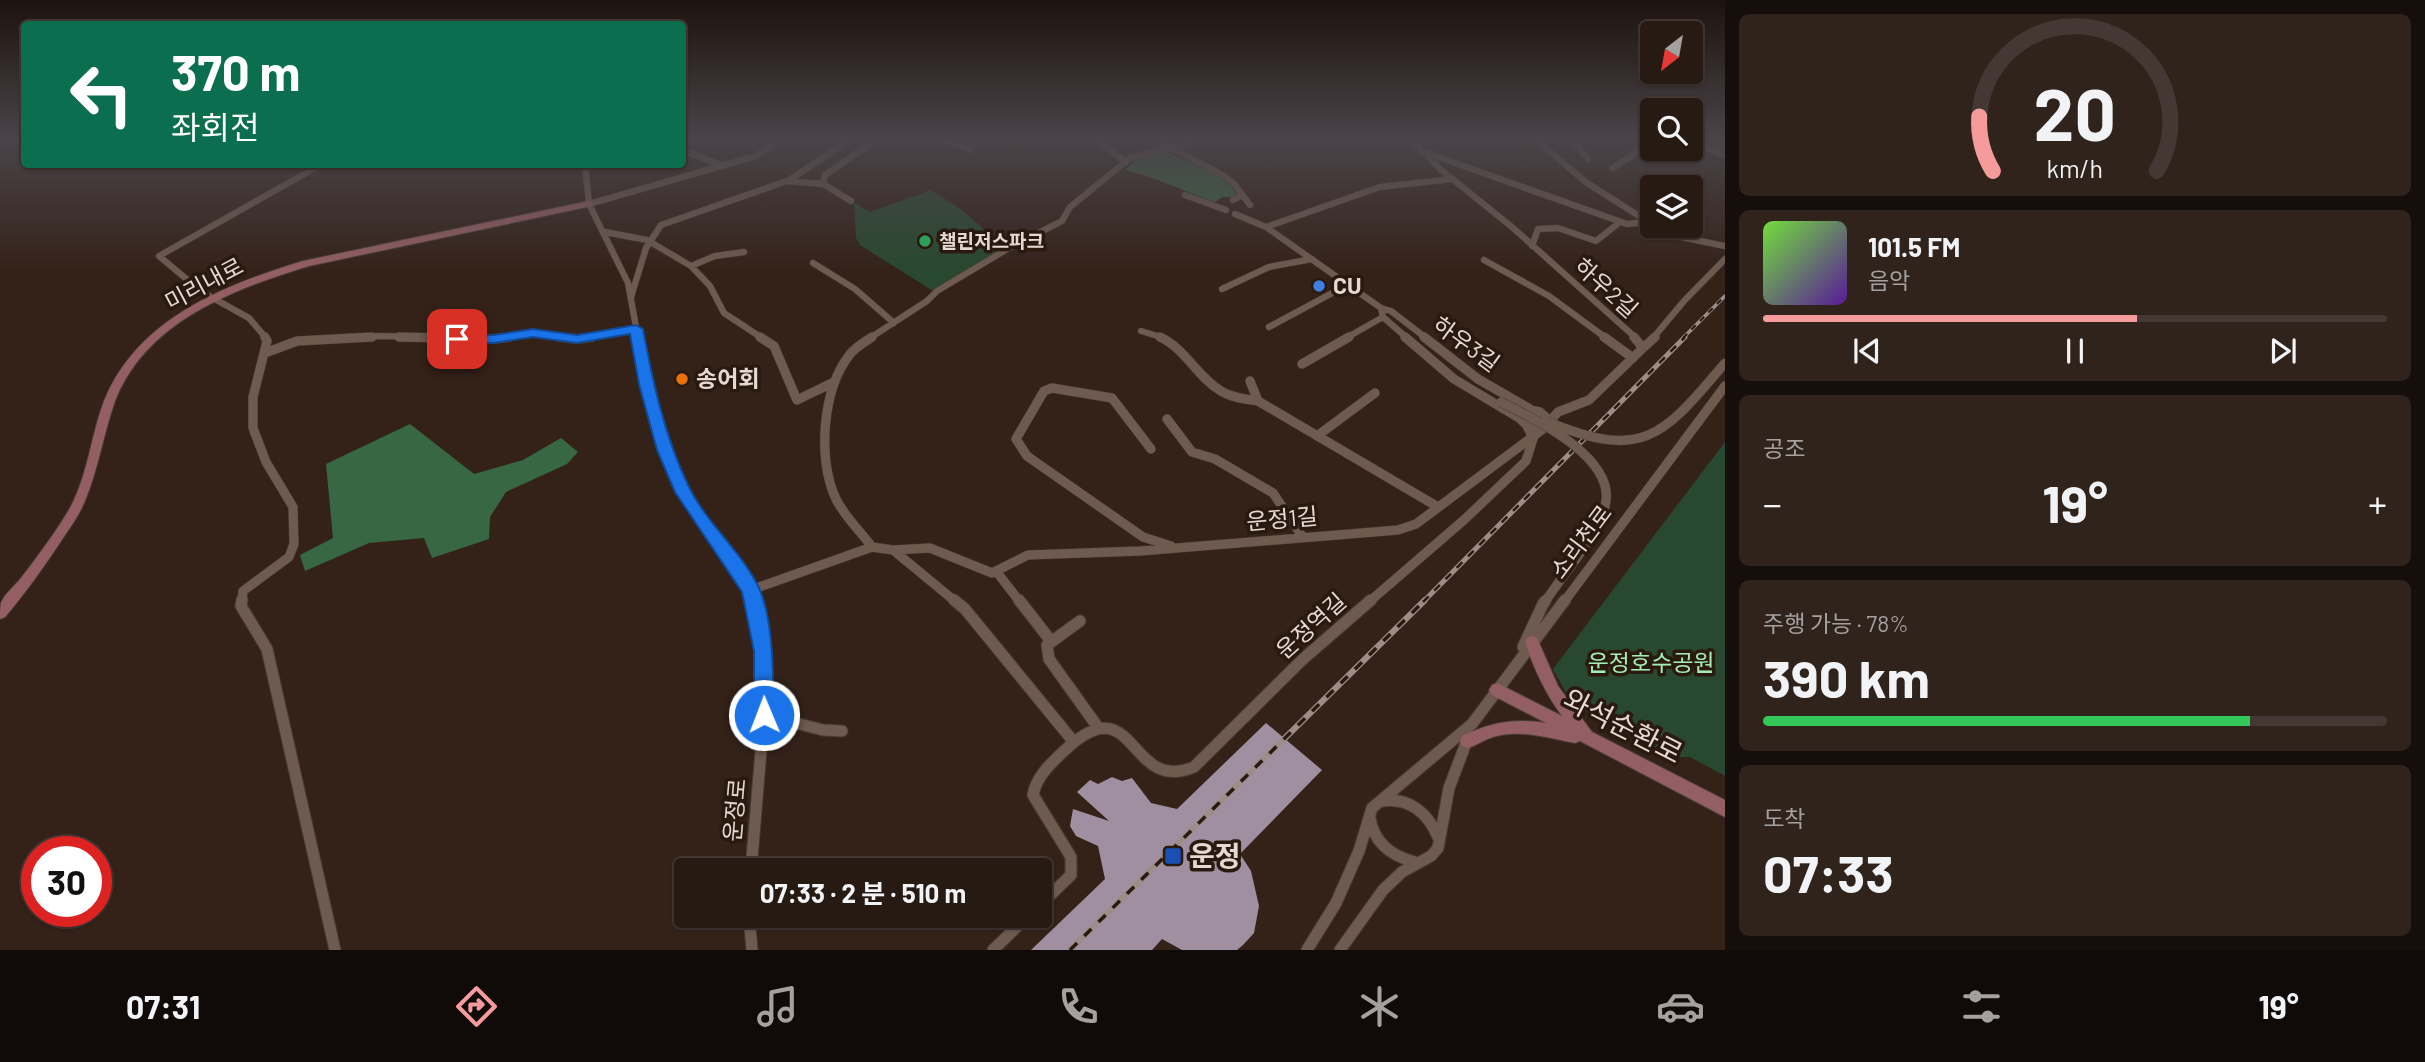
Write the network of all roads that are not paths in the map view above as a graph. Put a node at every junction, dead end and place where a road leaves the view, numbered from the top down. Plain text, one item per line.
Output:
1 (288, 183) edge
2 (586, 183) edge
3 (659, 183) edge
4 (780, 183) edge
5 (815, 183) edge
6 (1099, 183) edge
7 (1234, 183) edge
8 (1409, 183) edge
9 (1458, 183) edge
10 (1511, 183) edge
11 (1586, 183) edge
12 (823, 184) joint
13 (1185, 195) dead end
14 (1242, 195) junction
15 (1233, 200) dead end
16 (851, 201) dead end
17 (589, 204) junction
18 (1225, 207) dead end
19 (1235, 214) dead end
20 (1620, 222) junction
21 (1637, 223) junction
22 (1263, 226) junction
23 (605, 232) junction
24 (647, 240) junction
25 (1532, 246) junction
26 (1725, 246) edge
27 (744, 252) dead end
28 (1312, 259) junction
29 (1725, 259) edge
30 (1484, 260) dead end
31 (813, 263) dead end
32 (691, 266) junction
33 (1349, 284) junction
34 (1697, 287) joint
35 (1222, 289) dead end
36 (213, 298) junction
37 (631, 298) junction
38 (1382, 312) junction
39 (893, 323) junction
40 (1269, 327) dead end
41 (636, 329) junction
42 (1141, 331) dead end
43 (1643, 348) junction
44 (265, 353) junction
45 (1633, 358) junction
46 (1725, 363) edge
47 (1302, 364) dead end
48 (834, 382) junction
49 (1250, 382) dead end
50 (1725, 386) edge
51 (1375, 393) dead end
52 (1258, 401) junction
53 (1501, 402) junction
54 (1530, 409) junction
55 (1540, 412) junction
56 (1558, 412) junction
57 (1167, 419) dead end
58 (1522, 421) junction
59 (1550, 421) junction
60 (1543, 429) junction
61 (1317, 436) junction
62 (1533, 438) junction
63 (1151, 449) dead end
64 (1438, 507) junction
65 (1302, 536) junction
66 (872, 547) junction
67 (1176, 548) junction
68 (893, 550) junction
69 (996, 571) junction
70 (751, 590) junction
71 (0, 613) edge
72 (1080, 621) dead end
73 (1051, 641) junction
74 (1532, 642) junction
75 (1512, 670) junction
76 (1497, 690) junction
77 (764, 715) junction
78 (1472, 724) junction
79 (1097, 726) junction
80 (842, 731) dead end
81 (1590, 738) junction
82 (1073, 741) junction
83 (1468, 741) junction
84 (1378, 803) junction
85 (1725, 809) edge
86 (1369, 816) junction
87 (1438, 838) junction
88 (752, 858) edge
89 (1415, 862) junction
90 (1052, 893) edge
91 (750, 928) edge
92 (1016, 928) edge
93 (335, 950) edge
94 (752, 950) edge
95 (993, 950) edge
96 (1307, 950) edge
97 (1339, 950) edge

1 - 36 street
2 - 17 street, 운정로
3 - 17 street
4 - 24 street
5 - 12 street
6 - 39 street
7 - 14 street, 하우3길
8 - 22 street
9 - 25 street, 하우2길
10 - 20 street, 하우2길
11 - 21 street
12 - 16 street
13 - 18 street
14 - 15 street
14 - 22 street, 하우3길
17 - 23 street, 운정로
17 - 36 street, 미리내로
19 - 22 street, 하우3길
20 - 21 street, 하우2길
20 - 25 street, 하우2길
21 - 26 street, 하우2길
22 - 28 street, 하우3길
23 - 24 street
23 - 37 street, 운정로
24 - 32 street
24 - 37 street
25 - 43 street, 하우2길
27 - 32 street
28 - 33 street, 하우3길
28 - 35 street
29 - 34 street
30 - 45 street
31 - 39 street
32 - 48 street
33 - 38 street, 하우3길
33 - 40 street
34 - 43 street
36 - 44 street
36 - 71 street, 미리내로
37 - 41 street, 운정로
38 - 47 street
38 - 53 street
38 - 54 street, 하우3길
38 - 58 street, 하우3길
39 - 48 street
41 - 44 street
41 - 70 street, 운정로
42 - 52 street
43 - 45 street, 하우2길
44 - 93 street
45 - 56 street
46 - 53 street, bridge
48 - 66 street
49 - 52 street
50 - 74 street, 소리천로
51 - 61 street
52 - 61 street
53 - 75 street, bridge
54 - 55 street, 하우3길
54 - 58 street
55 - 56 street
55 - 59 street
56 - 59 street
57 - 65 street
58 - 60 street, 하우3길
58 - 62 street
59 - 60 street, 운정1길
60 - 62 street, 운정1길
61 - 64 street
62 - 64 street, 운정1길
62 - 79 street, 운정역길
63 - 67 street
64 - 65 street, 운정1길
65 - 67 street, 운정1길
66 - 68 street
66 - 70 street
67 - 69 street, 운정1길
68 - 69 street
68 - 82 street
69 - 73 street
70 - 77 street, 운정로
72 - 73 street
73 - 79 street, 운정역길
74 - 75 street, 소리천로
74 - 81 street
75 - 76 street, 소리천로
76 - 78 street, 소리천로
76 - 81 street, 와석순환로
77 - 80 street
77 - 88 street, 운정로
78 - 83 street
78 - 84 street
79 - 82 street
81 - 83 street
81 - 85 street, 와석순환로
82 - 90 street
83 - 87 street
84 - 86 street
84 - 87 street
86 - 89 street
86 - 96 street
87 - 89 street
89 - 97 street
91 - 94 street
92 - 95 street

